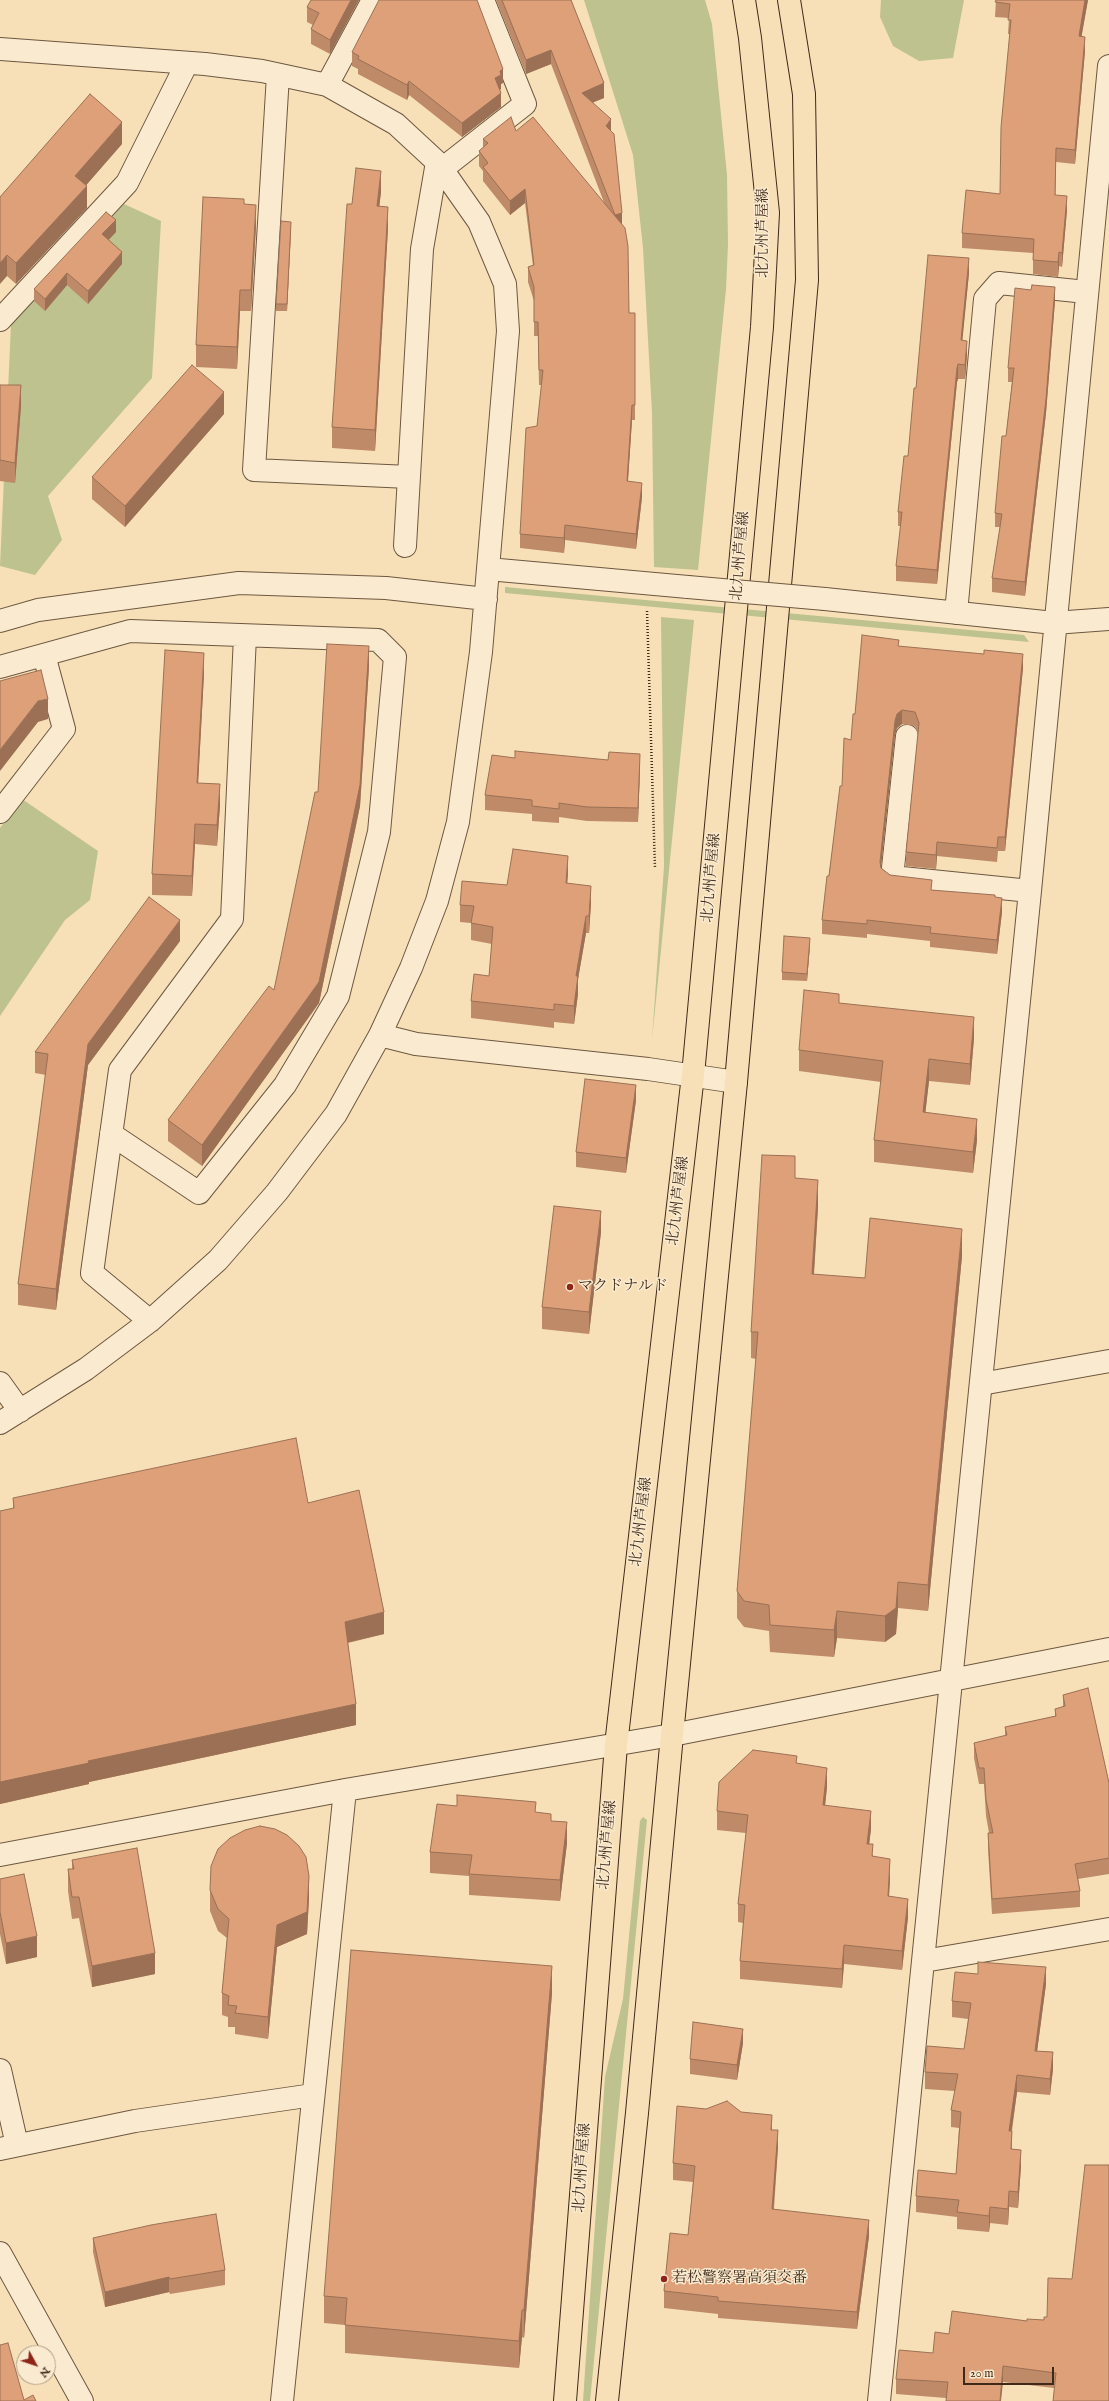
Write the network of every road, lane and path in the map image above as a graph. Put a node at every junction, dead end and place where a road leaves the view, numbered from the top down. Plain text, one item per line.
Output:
1 (373, 0) edge
2 (483, 0) edge
3 (744, 0) edge
4 (789, 0) edge
5 (0, 48) edge
6 (188, 63) junction
7 (1109, 66) edge
8 (278, 75) junction
9 (326, 86) junction
10 (1105, 139) edge
11 (440, 166) junction
12 (1086, 292) junction
13 (0, 320) edge
14 (409, 477) junction
15 (405, 546) dead end
16 (488, 569) junction
17 (486, 599) junction
18 (647, 611) dead end
19 (956, 613) junction
20 (1109, 619) edge
21 (0, 621) edge
22 (1054, 623) junction
23 (245, 636) junction
24 (44, 655) junction
25 (0, 667) edge
26 (907, 736) dead end
27 (0, 812) edge
28 (655, 868) dead end
29 (1030, 891) junction
30 (380, 1035) junction
31 (694, 1075) junction
32 (736, 1082) junction
33 (111, 1134) junction
34 (150, 1321) junction
35 (1109, 1360) edge
36 (0, 1383) edge
37 (981, 1384) junction
38 (20, 1411) junction
39 (0, 1423) edge
40 (1109, 1649) edge
41 (951, 1679) junction
42 (672, 1735) junction
43 (616, 1745) junction
44 (344, 1790) junction
45 (0, 1855) edge
46 (1109, 1929) edge
47 (924, 1961) junction
48 (0, 2070) edge
49 (313, 2095) junction
50 (9, 2147) edge
51 (0, 2253) edge
52 (82, 2401) edge
53 (282, 2401) edge
54 (565, 2401) edge
55 (607, 2401) edge
56 (879, 2401) edge

1 - 9 street
2 - 11 street
3 - 31 main road, 北九州芦屋線
4 - 32 main road
5 - 6 street
6 - 8 street
6 - 13 street
7 - 10 street
8 - 9 street
8 - 14 street
9 - 11 street
10 - 12 street
11 - 14 street
11 - 16 street
12 - 19 street
12 - 22 street
14 - 15 street
16 - 17 street
16 - 19 street, bridge
17 - 21 street
17 - 30 street
18 - 28 path
19 - 22 street
20 - 22 street
22 - 29 street
23 - 24 street
23 - 33 street
23 - 33 street
24 - 25 street
24 - 27 street
26 - 29 street
29 - 37 street
30 - 31 street
30 - 34 street
31 - 32 street
31 - 43 main road, 北九州芦屋線
32 - 42 main road
33 - 34 street
34 - 38 street
35 - 37 street
36 - 38 street
37 - 41 street
38 - 39 street
40 - 41 street
41 - 42 street
41 - 47 street
42 - 43 street
42 - 55 main road
43 - 44 street
43 - 54 main road, 北九州芦屋線
44 - 45 street
44 - 49 street
46 - 47 street
47 - 56 street
48 - 50 street
49 - 50 street
49 - 53 street
51 - 52 street

